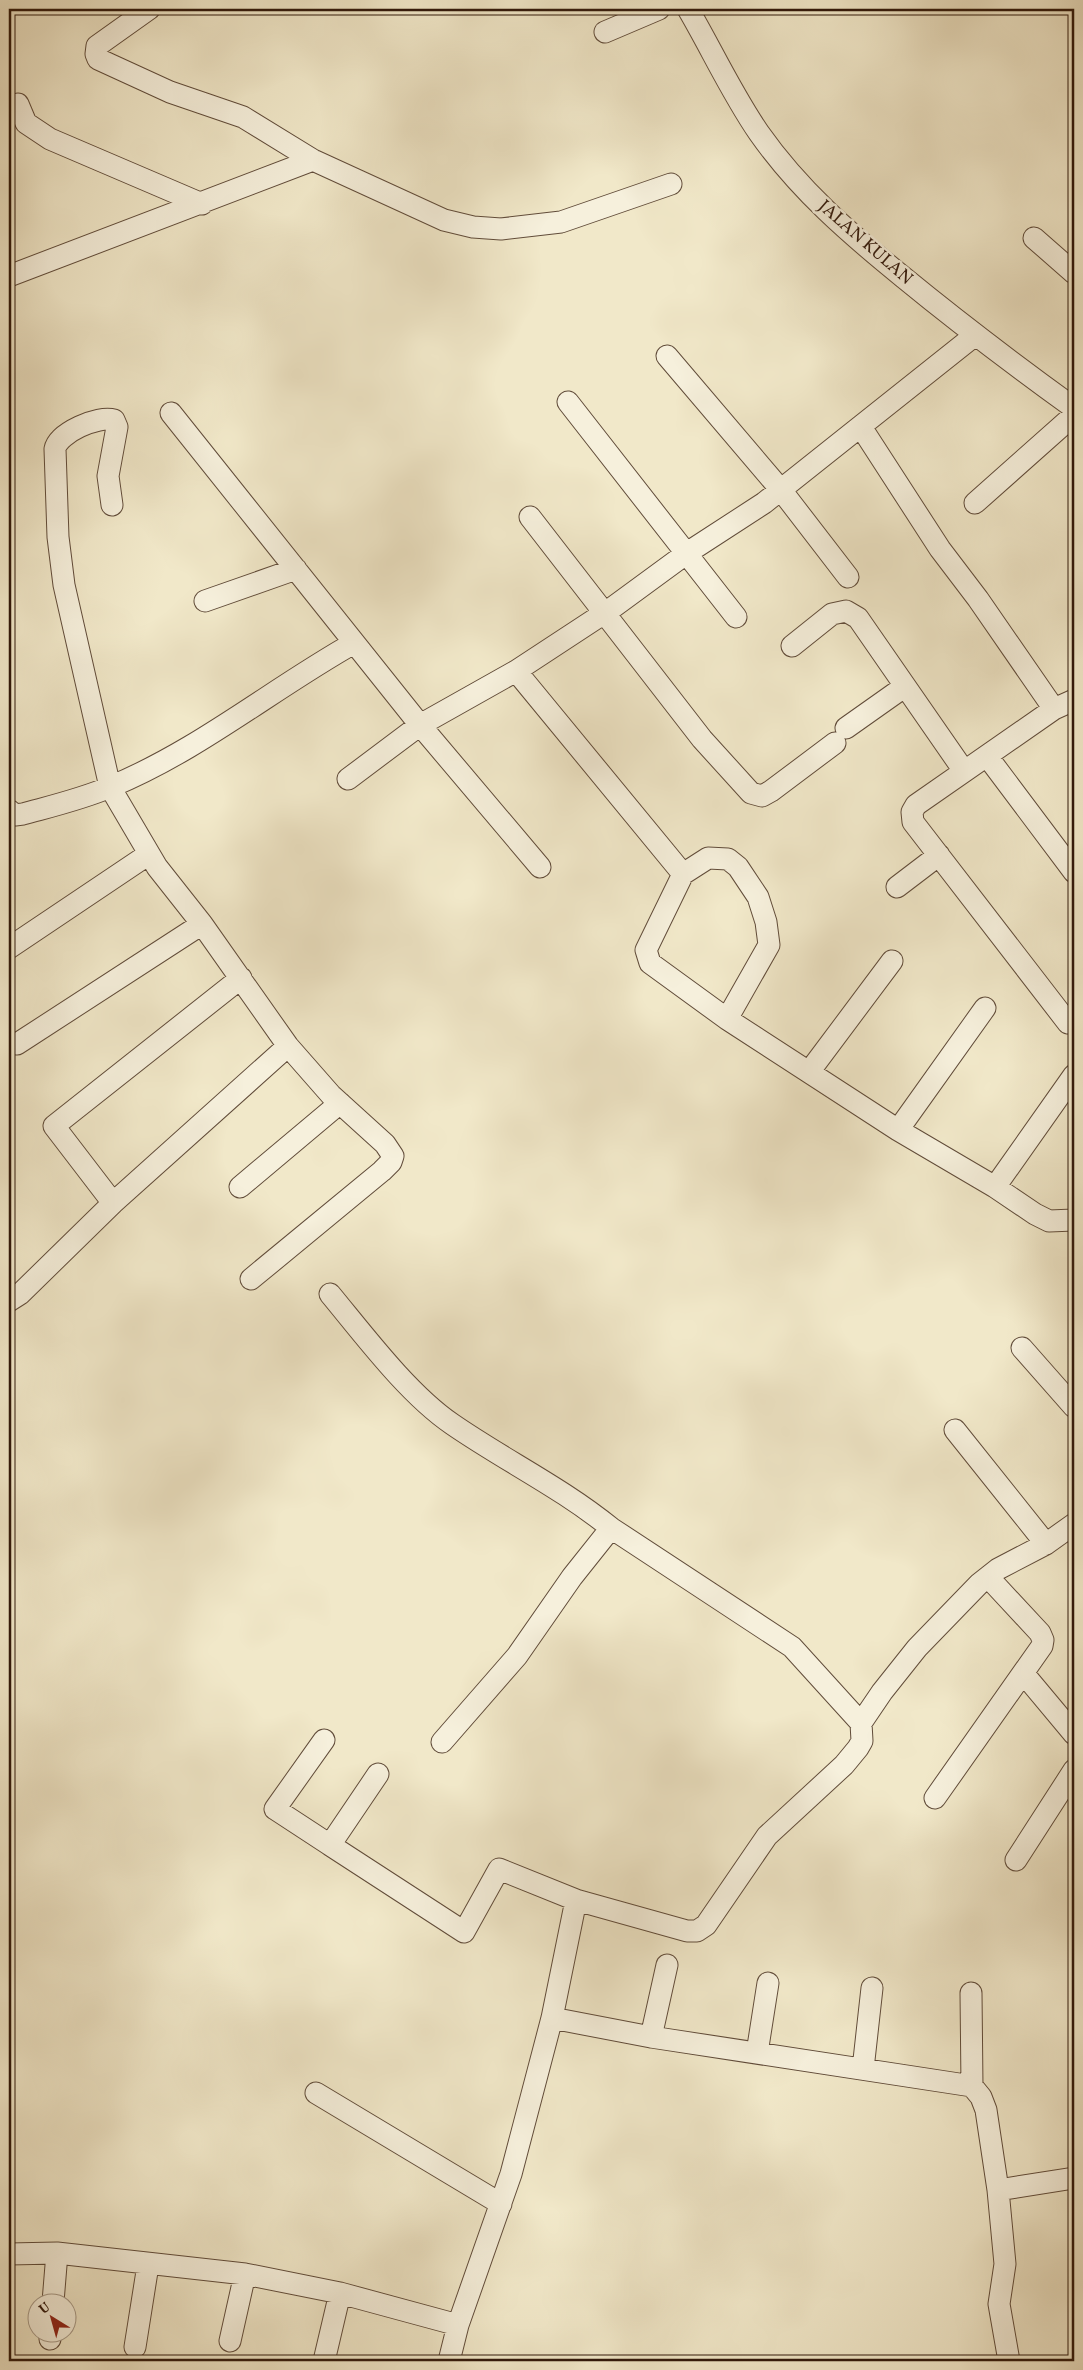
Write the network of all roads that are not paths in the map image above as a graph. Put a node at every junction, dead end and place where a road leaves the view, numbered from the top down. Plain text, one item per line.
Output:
1 (149, 9) edge
2 (659, 9) edge
3 (688, 9) edge
4 (605, 32) dead end
5 (18, 104) dead end
6 (313, 160) junction
7 (671, 184) dead end
8 (202, 204) junction
9 (1034, 238) dead end
10 (1074, 273) edge
11 (9, 276) edge
12 (974, 336) junction
13 (667, 356) dead end
14 (568, 402) dead end
15 (1074, 408) edge
16 (171, 414) dead end
17 (1074, 415) edge
18 (860, 427) junction
19 (781, 490) junction
20 (975, 503) dead end
21 (112, 505) dead end
22 (530, 517) dead end
23 (687, 553) junction
24 (296, 569) junction
25 (848, 577) dead end
26 (205, 601) dead end
27 (603, 613) junction
28 (736, 617) dead end
29 (354, 643) junction
30 (792, 646) dead end
31 (516, 671) junction
32 (904, 687) junction
33 (1074, 700) edge
34 (1054, 708) junction
35 (420, 725) junction
36 (987, 756) junction
37 (964, 771) junction
38 (348, 779) dead end
39 (110, 787) junction
40 (9, 810) edge
41 (149, 854) junction
42 (938, 855) junction
43 (540, 867) dead end
44 (1074, 872) edge
45 (683, 874) junction
46 (897, 887) dead end
47 (202, 924) junction
48 (9, 948) edge
49 (892, 961) dead end
50 (241, 978) junction
51 (985, 1008) dead end
52 (727, 1019) junction
53 (1068, 1022) dead end
54 (16, 1044) dead end
55 (288, 1046) junction
56 (809, 1072) junction
57 (1074, 1076) edge
58 (340, 1103) junction
59 (898, 1130) junction
60 (240, 1187) dead end
61 (995, 1187) junction
62 (113, 1203) junction
63 (1074, 1220) edge
64 (251, 1279) dead end
65 (330, 1294) dead end
66 (9, 1301) edge
67 (1022, 1348) dead end
68 (1074, 1407) edge
69 (955, 1430) dead end
70 (1074, 1524) edge
71 (611, 1528) junction
72 (1046, 1544) junction
73 (988, 1577) junction
74 (1023, 1673) junction
75 (861, 1723) junction
76 (1074, 1734) edge
77 (324, 1740) dead end
78 (442, 1742) dead end
79 (1074, 1770) edge
80 (378, 1774) dead end
81 (934, 1798) dead end
82 (330, 1845) junction
83 (1016, 1860) dead end
84 (574, 1910) junction
85 (666, 1965) dead end
86 (768, 1983) dead end
87 (872, 1988) dead end
88 (971, 1994) dead end
89 (552, 2018) junction
90 (651, 2037) junction
91 (757, 2053) junction
92 (863, 2069) junction
93 (972, 2086) junction
94 (316, 2093) dead end
95 (1074, 2178) edge
96 (998, 2190) junction
97 (501, 2204) junction
98 (57, 2253) junction
99 (9, 2254) edge
100 (148, 2264) junction
101 (245, 2274) junction
102 (54, 2292) edge
103 (340, 2293) junction
104 (458, 2325) junction
105 (230, 2341) dead end
106 (135, 2347) dead end
107 (324, 2361) edge
108 (449, 2361) edge
109 (1009, 2361) edge

1 - 6 street
2 - 4 street
3 - 12 street, JALAN KULAN
5 - 8 street
6 - 7 street
6 - 8 street
8 - 11 street
9 - 10 street
12 - 15 street, JALAN KULAN
12 - 18 street
13 - 19 street
14 - 23 street
16 - 24 street
17 - 20 street
18 - 19 street
18 - 34 street
19 - 23 street
19 - 25 street
21 - 39 street
22 - 27 street
23 - 27 street
23 - 28 street
24 - 26 street
24 - 29 street
27 - 31 street
27 - 32 street
29 - 35 street
29 - 39 street
30 - 32 street
31 - 35 street
31 - 45 street
32 - 37 street
33 - 34 street
34 - 36 street
35 - 38 street
35 - 43 street
36 - 37 street
36 - 44 street
37 - 42 street
39 - 40 street
39 - 41 street
41 - 47 street
41 - 48 street
42 - 46 street
42 - 53 street
45 - 52 street
45 - 52 street
47 - 50 street
47 - 54 street
49 - 56 street
50 - 55 street
50 - 62 street
51 - 59 street
52 - 56 street
55 - 58 street
55 - 62 street
56 - 59 street
57 - 61 street
58 - 60 street
58 - 64 street
59 - 61 street
61 - 63 street
62 - 66 street
65 - 71 street
67 - 68 street
69 - 72 street
70 - 72 street
71 - 75 street
71 - 78 street
72 - 73 street
73 - 74 street
73 - 75 street
74 - 76 street
74 - 81 street
75 - 84 street
77 - 82 street
79 - 83 street
80 - 82 street
82 - 84 street
84 - 89 street
85 - 90 street
86 - 91 street
87 - 92 street
88 - 93 street
89 - 90 street
89 - 97 street
90 - 91 street
91 - 92 street
92 - 93 street
93 - 96 street
94 - 97 street
95 - 96 street
96 - 109 street
97 - 104 street
98 - 99 street
98 - 100 street
98 - 102 street
100 - 101 street
100 - 106 street
101 - 103 street
101 - 105 street
103 - 104 street
103 - 107 street
104 - 108 street

